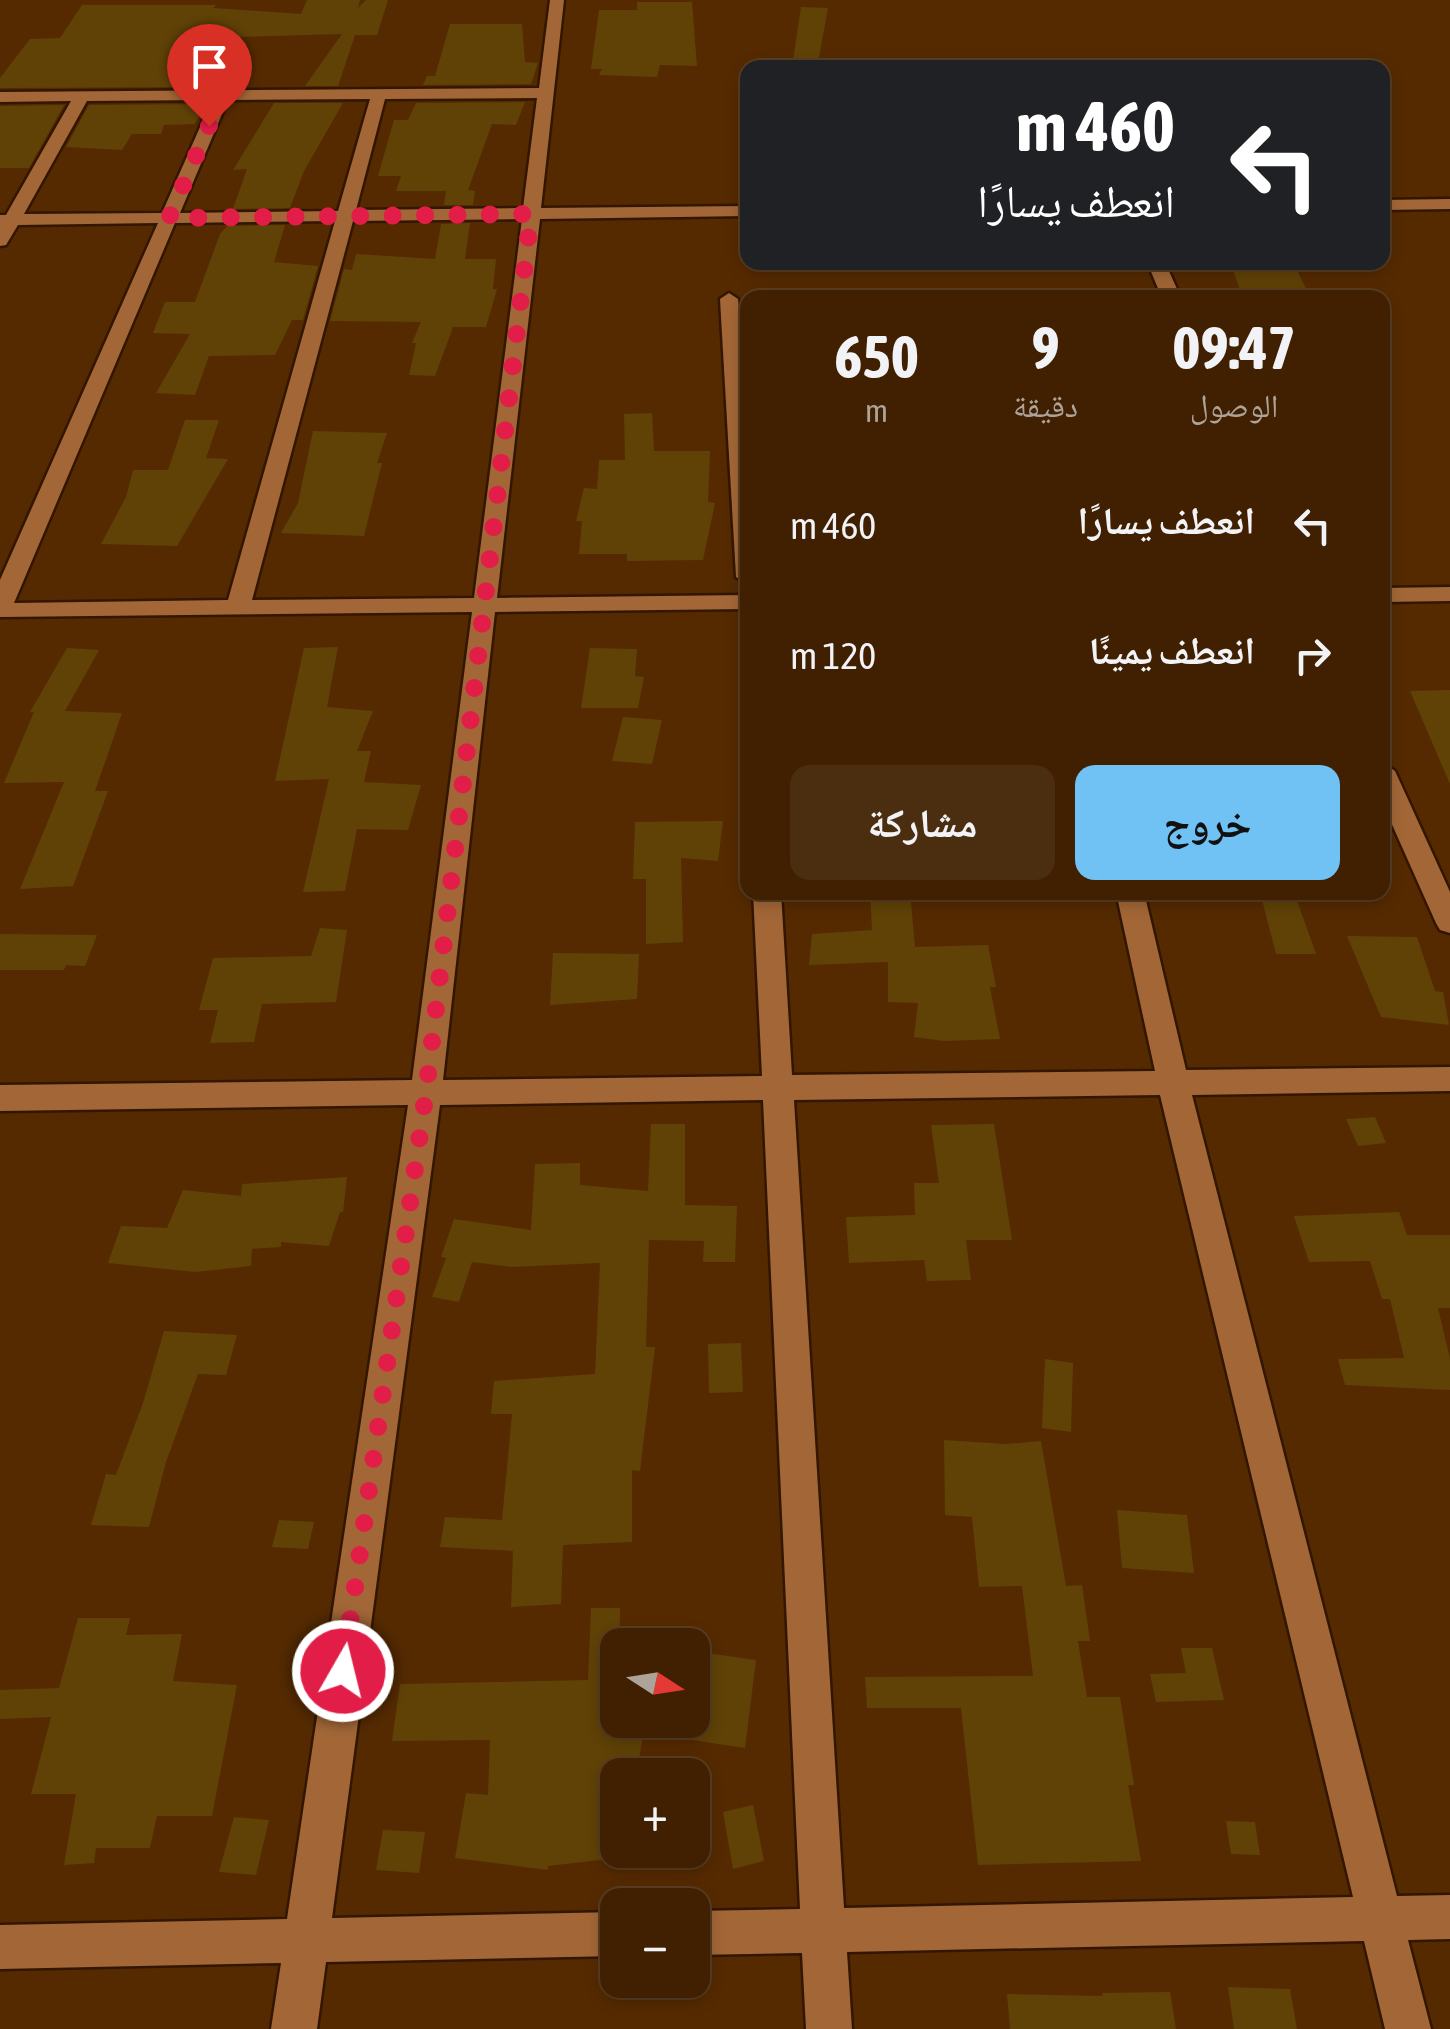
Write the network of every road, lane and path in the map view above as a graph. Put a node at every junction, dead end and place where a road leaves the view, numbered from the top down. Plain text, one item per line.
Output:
1 (557, 0) edge
2 (546, 93) junction
3 (379, 94) junction
4 (222, 95) junction
5 (82, 96) junction
6 (0, 97) edge
7 (1450, 204) edge
8 (1390, 205) edge
9 (740, 211) edge
10 (531, 214) junction
11 (346, 216) junction
12 (169, 218) junction
13 (6, 220) edge
14 (0, 241) edge
15 (730, 300) dead end
16 (740, 454) edge
17 (1450, 594) edge
18 (1390, 595) edge
19 (740, 602) edge
20 (484, 605) junction
21 (0, 608) edge
22 (238, 608) junction
23 (1390, 789) edge
24 (767, 900) edge
25 (1132, 900) edge
26 (1450, 923) edge
27 (1450, 1079) edge
28 (1172, 1083) junction
29 (779, 1088) junction
30 (426, 1092) junction
31 (0, 1098) edge
32 (1450, 1917) edge
33 (1380, 1918) junction
34 (824, 1930) junction
35 (710, 1933) edge
36 (600, 1934) edge
37 (305, 1941) junction
38 (0, 1947) edge
39 (294, 2029) edge
40 (829, 2029) edge
41 (1408, 2029) edge

1 - 2 street
2 - 3 street
2 - 10 street
3 - 4 street
3 - 11 street
4 - 5 street
4 - 12 street
5 - 6 street
5 - 13 street
7 - 8 street
9 - 10 street
10 - 11 street
10 - 20 street
11 - 12 street
11 - 22 street
12 - 13 street
12 - 21 street
13 - 14 street
15 - 16 street
17 - 18 street
19 - 20 street
20 - 22 street
20 - 30 street
21 - 22 street
23 - 26 street
24 - 29 street
25 - 28 street
27 - 28 street
28 - 29 street
28 - 33 street
29 - 30 street
29 - 34 street
30 - 31 street
30 - 37 street
32 - 33 street
33 - 34 street
33 - 41 street
34 - 35 street
34 - 40 street
36 - 37 street
37 - 38 street
37 - 39 street

